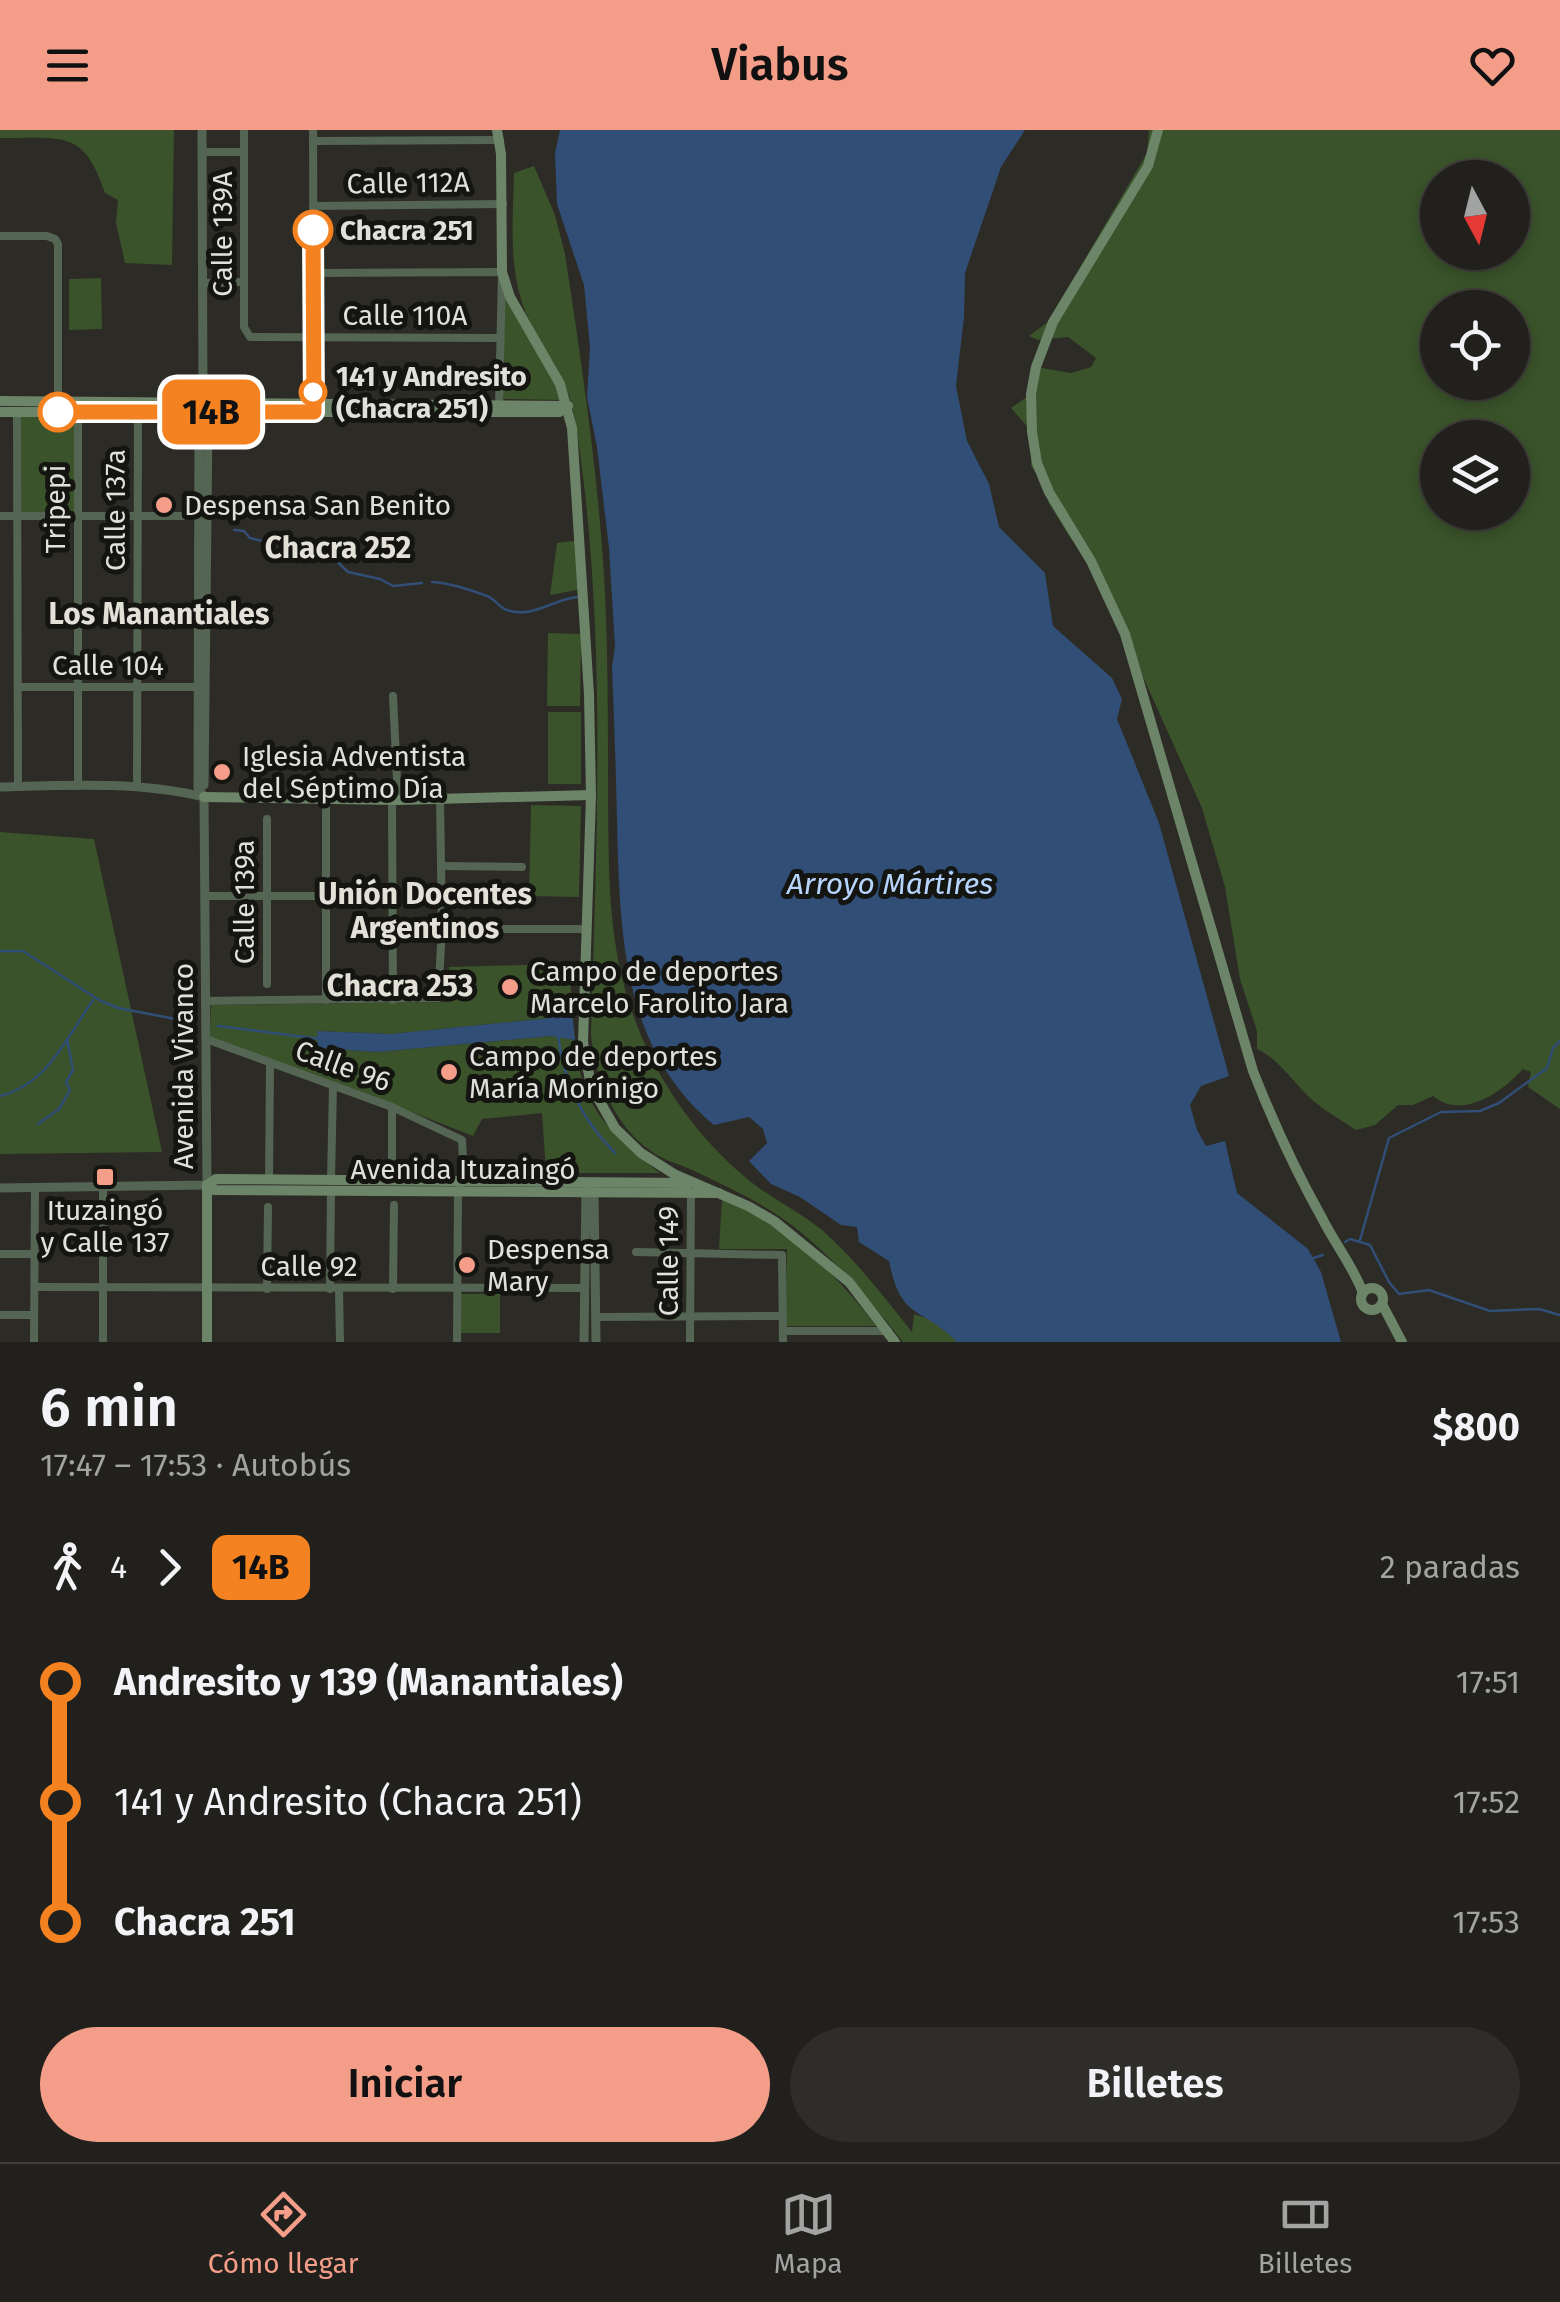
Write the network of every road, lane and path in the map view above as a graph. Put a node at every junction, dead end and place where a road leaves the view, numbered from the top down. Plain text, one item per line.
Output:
1 (202, 130) edge
2 (244, 130) edge
3 (312, 130) edge
4 (1158, 130) edge
5 (498, 135) edge
6 (313, 141) junction
7 (202, 152) junction
8 (244, 152) junction
9 (503, 204) junction
10 (313, 206) junction
11 (0, 236) edge
12 (313, 272) junction
13 (502, 272) junction
14 (244, 282) junction
15 (203, 283) junction
16 (250, 337) joint
17 (313, 338) junction
18 (500, 338) junction
19 (0, 400) edge
20 (58, 401) junction
21 (568, 406) junction
22 (314, 407) junction
23 (499, 408) junction
24 (0, 412) edge
25 (18, 412) junction
26 (78, 412) junction
27 (138, 412) junction
28 (203, 412) junction
29 (0, 516) edge
30 (18, 516) junction
31 (78, 516) junction
32 (138, 516) junction
33 (199, 516) junction
34 (78, 687) junction
35 (137, 687) junction
36 (198, 687) junction
37 (18, 688) junction
38 (392, 696) dead end
39 (18, 786) junction
40 (78, 786) junction
41 (0, 787) edge
42 (137, 787) junction
43 (203, 794) junction
44 (591, 796) junction
45 (326, 799) junction
46 (440, 799) junction
47 (395, 800) junction
48 (266, 819) dead end
49 (442, 866) junction
50 (522, 866) dead end
51 (205, 896) junction
52 (266, 896) junction
53 (326, 896) junction
54 (442, 929) junction
55 (587, 929) junction
56 (267, 984) dead end
57 (326, 1000) junction
58 (393, 1000) junction
59 (206, 1001) junction
60 (206, 1040) junction
61 (270, 1064) junction
62 (333, 1086) junction
63 (392, 1107) junction
64 (269, 1180) junction
65 (392, 1180) junction
66 (464, 1180) junction
67 (700, 1183) junction
68 (207, 1185) junction
69 (331, 1185) junction
70 (103, 1186) junction
71 (35, 1187) junction
72 (0, 1188) edge
73 (688, 1188) junction
74 (590, 1189) junction
75 (458, 1192) junction
76 (720, 1194) junction
77 (268, 1206) dead end
78 (394, 1206) dead end
79 (636, 1252) dead end
80 (691, 1252) junction
81 (0, 1254) edge
82 (35, 1254) junction
83 (34, 1287) junction
84 (103, 1287) junction
85 (393, 1288) junction
86 (457, 1288) junction
87 (584, 1288) junction
88 (207, 1289) junction
89 (267, 1289) junction
90 (334, 1289) junction
91 (1367, 1290) junction
92 (1379, 1307) junction
93 (0, 1314) edge
94 (34, 1315) junction
95 (690, 1316) junction
96 (783, 1316) junction
97 (596, 1317) junction
98 (783, 1331) junction
99 (888, 1331) junction
100 (34, 1342) edge
101 (103, 1342) edge
102 (207, 1342) edge
103 (340, 1342) edge
104 (457, 1342) edge
105 (584, 1342) edge
106 (596, 1342) edge
107 (690, 1342) edge
108 (783, 1342) edge
109 (896, 1342) edge
110 (1402, 1342) edge

1 - 7 street, Avenida Vivanco
2 - 8 street, Calle 139A
3 - 6 street
4 - 91 main road
5 - 6 street
5 - 9 main road
6 - 10 street
7 - 8 street
7 - 15 street, Avenida Vivanco
8 - 14 street, Calle 139A
9 - 10 street, Calle 112A
9 - 13 main road
10 - 12 street
11 - 20 street
12 - 13 street
12 - 17 street
13 - 18 street
13 - 21 main road
14 - 15 street
14 - 16 street, Calle 139A
15 - 28 street, Avenida Vivanco
16 - 17 street, Calle 110A
17 - 18 street, Calle 110A
17 - 22 street
18 - 23 street
19 - 20 main road
20 - 28 main road
21 - 23 main road
21 - 44 main road
22 - 23 main road
22 - 28 main road
24 - 25 main road
25 - 26 main road
25 - 30 street
26 - 27 main road
26 - 31 street, Tripepi
27 - 28 main road
27 - 32 street, Calle 137a
28 - 33 street, Avenida Vivanco
28 - 43 street, Avenida Vivanco
29 - 30 street
30 - 31 street
30 - 37 street
31 - 32 street
31 - 34 street, Tripepi
32 - 33 street
32 - 35 street, Calle 137a
33 - 36 street, Avenida Vivanco
34 - 35 street, Calle 104
34 - 37 street, Calle 104
34 - 40 street, Tripepi
35 - 36 street, Calle 104
35 - 42 street, Calle 137a
36 - 43 street, Avenida Vivanco
37 - 39 street
38 - 47 street
39 - 40 street
39 - 41 street
40 - 42 street
42 - 43 street
43 - 45 main road
43 - 51 street, Avenida Vivanco
44 - 46 main road
44 - 55 main road
45 - 47 main road
45 - 53 street
46 - 47 main road
46 - 49 street
47 - 58 street
48 - 52 street, Calle 139a
49 - 50 street
49 - 54 street
51 - 52 street
51 - 59 street, Avenida Vivanco
52 - 53 street
52 - 56 street, Calle 139a
53 - 57 street
54 - 55 street
54 - 58 street
55 - 67 main road
57 - 58 street
57 - 59 street
59 - 60 street, Avenida Vivanco
60 - 61 street, Calle 96
60 - 68 street, Avenida Vivanco
61 - 62 street, Calle 96
61 - 64 street
62 - 63 street, Calle 96
62 - 69 street
63 - 65 street
63 - 66 street, Calle 96
64 - 68 main road, Avenida Ituzaingó
64 - 69 main road, Avenida Ituzaingó
65 - 66 main road, Avenida Ituzaingó
65 - 69 main road, Avenida Ituzaingó
66 - 74 main road, Avenida Ituzaingó
66 - 75 street
67 - 73 main road, Avenida Ituzaingó
67 - 76 main road
68 - 69 main road, Avenida Ituzaingó
68 - 70 street, Avenida Ituzaingó
68 - 88 main road, Avenida Vivanco
69 - 75 main road, Avenida Ituzaingó
69 - 90 street
70 - 71 street, Avenida Ituzaingó
70 - 84 street
71 - 72 street, Avenida Ituzaingó
71 - 82 street
73 - 74 main road, Avenida Ituzaingó
73 - 76 main road, Avenida Ituzaingó
73 - 80 street, Calle 149
74 - 75 main road, Avenida Ituzaingó
74 - 87 street
74 - 97 street
75 - 86 street
76 - 99 main road
77 - 89 street
78 - 85 street
79 - 80 street
80 - 95 street, Calle 149
80 - 96 street
81 - 82 street
82 - 83 street
83 - 84 street, Calle 92
83 - 94 street
84 - 88 street, Calle 92
84 - 101 street
85 - 86 street, Calle 92
85 - 90 street, Calle 92
86 - 87 street, Calle 92
86 - 104 street
87 - 105 street
88 - 89 street, Calle 92
88 - 102 main road, Avenida Vivanco
89 - 90 street, Calle 92
90 - 103 street
91 - 92 main road
91 - 92 main road
92 - 110 main road
93 - 94 street
94 - 100 street
95 - 96 street
95 - 97 street
95 - 107 street, Calle 149
96 - 98 street
97 - 106 street
98 - 99 street
98 - 108 street
99 - 109 main road

